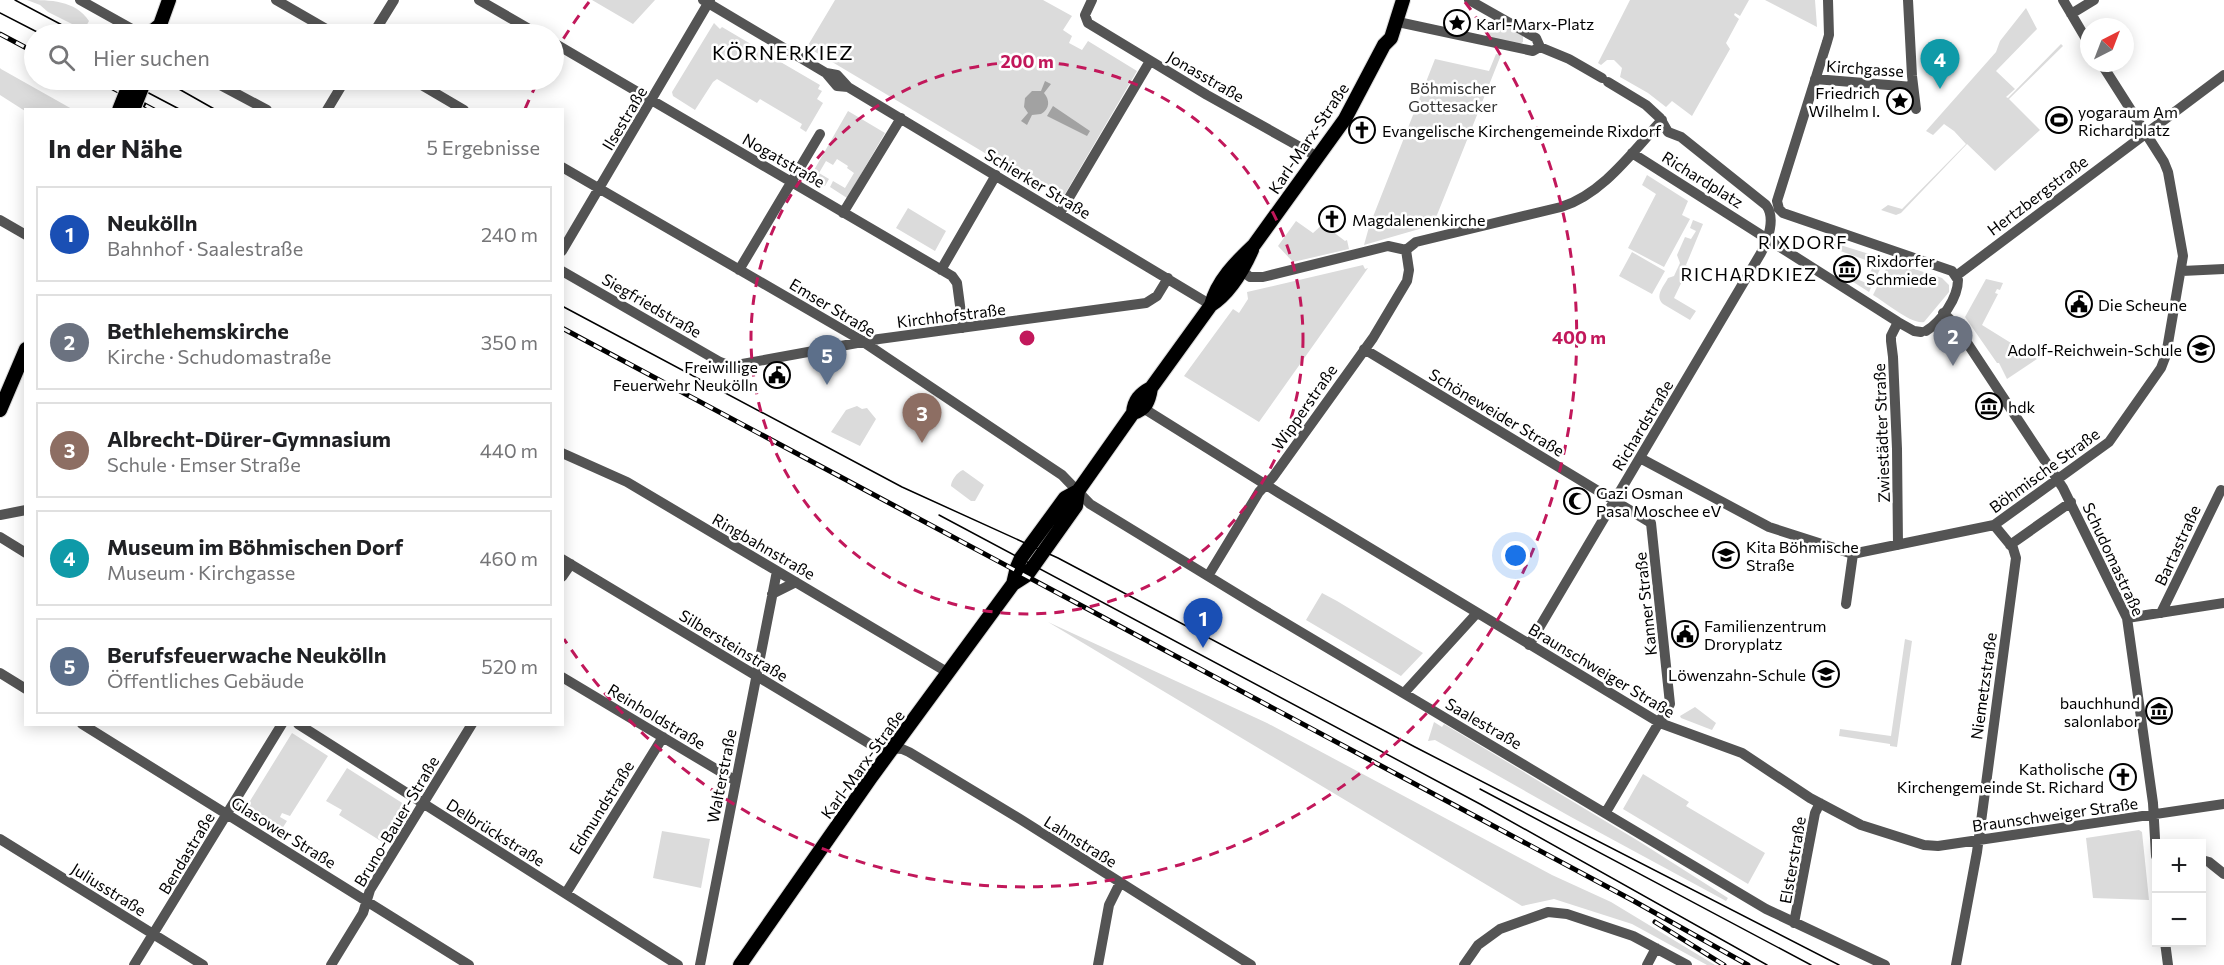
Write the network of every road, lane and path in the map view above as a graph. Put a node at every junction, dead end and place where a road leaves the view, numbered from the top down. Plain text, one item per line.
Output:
1 (80, 0) edge
2 (170, 0) edge
3 (276, 0) edge
4 (394, 0) edge
5 (479, 0) edge
6 (1092, 0) edge
7 (1403, 0) edge
8 (1469, 0) edge
9 (1827, 0) edge
10 (1908, 0) edge
11 (2063, 0) edge
12 (2094, 0) edge
13 (707, 1) edge
14 (2071, 14) junction
15 (1397, 18) junction
16 (123, 24) edge
17 (162, 24) edge
18 (318, 24) edge
19 (379, 24) edge
20 (521, 24) edge
21 (2080, 29) edge
22 (1540, 47) junction
23 (564, 50) edge
24 (1150, 61) junction
25 (2107, 72) edge
26 (2224, 75) edge
27 (1815, 79) junction
28 (1913, 87) junction
29 (127, 90) edge
30 (142, 90) edge
31 (230, 90) edge
32 (339, 90) edge
33 (429, 90) edge
34 (651, 101) junction
35 (120, 108) edge
36 (134, 108) edge
37 (263, 108) edge
38 (328, 108) edge
39 (461, 108) edge
40 (1916, 109) dead end
41 (901, 118) junction
42 (1662, 120) junction
43 (820, 134) dead end
44 (2145, 134) junction
45 (1318, 157) junction
46 (1629, 157) junction
47 (564, 168) edge
48 (996, 175) junction
49 (791, 182) junction
50 (599, 188) junction
51 (843, 213) junction
52 (1060, 213) junction
53 (1772, 217) joint
54 (0, 220) edge
55 (24, 234) edge
56 (1767, 238) junction
57 (1254, 245) junction
58 (564, 248) edge
59 (1406, 250) junction
60 (2224, 268) edge
61 (739, 270) junction
62 (941, 270) junction
63 (1242, 271) junction
64 (2182, 271) junction
65 (564, 272) edge
66 (1956, 276) junction
67 (1168, 278) junction
68 (1211, 305) junction
69 (1943, 313) junction
70 (1898, 322) junction
71 (963, 328) junction
72 (863, 342) junction
73 (1364, 349) junction
74 (24, 356) edge
75 (727, 365) joint
76 (0, 410) edge
77 (1138, 410) junction
78 (564, 454) edge
79 (1640, 458) junction
80 (2058, 478) junction
81 (1266, 485) junction
82 (2221, 490) dead end
83 (1078, 491) junction
84 (1615, 500) junction
85 (2071, 502) junction
86 (24, 510) edge
87 (0, 515) edge
88 (1994, 525) junction
89 (0, 537) edge
90 (1898, 545) junction
91 (2010, 545) junction
92 (24, 552) edge
93 (1853, 554) junction
94 (567, 562) edge
95 (777, 571) junction
96 (1208, 576) junction
97 (796, 582) junction
98 (772, 594) junction
99 (2224, 603) edge
100 (1846, 604) dead end
101 (1477, 613) junction
102 (2161, 613) junction
103 (2127, 618) junction
104 (1529, 645) junction
105 (947, 672) junction
106 (0, 673) edge
107 (756, 676) junction
108 (564, 678) edge
109 (24, 688) edge
110 (1404, 693) junction
111 (1659, 723) junction
112 (85, 726) edge
113 (281, 726) edge
114 (301, 726) edge
115 (471, 726) edge
116 (663, 737) junction
117 (892, 749) junction
118 (736, 781) junction
119 (1820, 803) junction
120 (423, 804) junction
121 (2224, 804) edge
122 (1606, 812) junction
123 (227, 814) junction
124 (2153, 815) junction
125 (0, 839) edge
126 (2155, 839) edge
127 (1978, 841) junction
128 (2206, 861) edge
129 (2224, 874) edge
130 (1120, 883) junction
131 (566, 893) junction
132 (366, 901) junction
133 (1794, 923) junction
134 (154, 934) junction
135 (2166, 947) edge
136 (1656, 948) junction
137 (134, 965) edge
138 (203, 965) edge
139 (331, 965) edge
140 (469, 965) edge
141 (678, 965) edge
142 (700, 965) edge
143 (740, 965) edge
144 (1098, 965) edge
145 (1251, 965) edge
146 (1464, 965) edge
147 (1647, 965) edge
148 (1687, 965) edge
149 (1885, 965) edge
150 (1956, 965) edge
151 (2168, 965) edge

1 - 16 street
2 - 17 main road
3 - 18 street
4 - 19 street
5 - 20 street
6 - 24 street, Jonasstraße
7 - 15 main road, Karl-Marx-Straße
8 - 22 street
9 - 27 street
10 - 28 street, Kirchgasse
11 - 14 street
12 - 14 street
13 - 34 street, Ilsestraße
13 - 41 street, Schierker Straße
14 - 21 street
15 - 22 street
15 - 45 main road, Karl-Marx-Straße
22 - 42 street
23 - 34 street, Nogatstraße
24 - 45 street, Jonasstraße
24 - 52 street
25 - 44 street, Böhmische Straße
26 - 44 street, Hertzbergstraße
27 - 28 street, Kirchgasse
27 - 66 street
28 - 40 street, Kirchgasse
29 - 35 main road, bridge
30 - 36 main road, bridge
31 - 37 street
32 - 38 street
33 - 39 street
34 - 49 street, Nogatstraße
34 - 50 street, Ilsestraße
41 - 48 street, Schierker Straße
41 - 51 street
42 - 46 street, Richardplatz
42 - 53 street, Richardplatz
43 - 49 street
44 - 64 street, Böhmische Straße
44 - 66 street, Hertzbergstraße
45 - 57 main road, Karl-Marx-Straße
46 - 56 street, Richardplatz
46 - 59 street
47 - 50 street, Emser Straße
48 - 52 street, Schierker Straße
48 - 62 street
49 - 51 street, Nogatstraße
49 - 61 street
50 - 58 street, Ilsestraße
50 - 61 street, Emser Straße
51 - 62 street, Nogatstraße
52 - 67 street, Schierker Straße
53 - 56 street, Richardstraße
54 - 55 street
56 - 70 street, Richardplatz
56 - 79 street, Richardstraße
57 - 63 main road, Karl-Marx-Straße
57 - 68 main road, Karl-Marx-Straße
59 - 63 street
59 - 73 street, Wipperstraße
60 - 64 street
61 - 72 street, Emser Straße
62 - 71 street, Nogatstraße
63 - 68 main road, Karl-Marx-Straße
64 - 80 street, Böhmische Straße
65 - 75 street, Siegfriedstraße
66 - 69 street, Richardplatz
67 - 68 street, Schierker Straße
67 - 71 street, Kirchhofstraße
68 - 77 main road, Karl-Marx-Straße
69 - 70 street, Richardplatz
69 - 80 street, Schudomastraße
70 - 90 street, Zwiestädter Straße
71 - 72 street, Kirchhofstraße
72 - 75 street, Kirchhofstraße
72 - 83 street, Emser Straße
73 - 81 street, Wipperstraße
73 - 84 street, Schöneweider Straße
74 - 76 main road
77 - 81 street, Braunschweiger Straße
77 - 83 main road, Karl-Marx-Straße
78 - 95 street, Ringbahnstraße
79 - 84 street, Richardstraße
79 - 93 street, Böhmische Straße
80 - 85 street, Schudomastraße
80 - 88 street, Böhmische Straße
81 - 96 street, Wipperstraße
81 - 101 street, Braunschweiger Straße
82 - 102 street, Bartastraße
83 - 96 street, Saalestraße
83 - 105 main road, Karl-Marx-Straße
84 - 104 street, Richardstraße
84 - 111 street, Kanner Straße
85 - 91 street
85 - 103 street, Schudomastraße
86 - 87 street
88 - 90 street, Böhmische Straße
88 - 91 street
89 - 92 street
90 - 93 street, Böhmische Straße
91 - 127 street, Niemetzstraße
93 - 100 street
94 - 107 street, Silbersteinstraße
95 - 97 street, Ringbahnstraße
95 - 98 street, Walterstraße
96 - 110 street, Saalestraße
97 - 98 street
97 - 105 street, Ringbahnstraße
98 - 107 street, Walterstraße
99 - 102 street
101 - 104 street, Braunschweiger Straße
101 - 110 street
102 - 103 street
103 - 124 street, Schudomastraße
104 - 111 street, Braunschweiger Straße
105 - 117 main road, Karl-Marx-Straße
106 - 109 street
107 - 117 street, Silbersteinstraße
107 - 118 street, Walterstraße
108 - 116 street, Reinholdstraße
110 - 122 street, Saalestraße
111 - 119 street, Braunschweiger Straße
111 - 122 street, Kanner Straße
112 - 123 street, Glasower Straße
113 - 123 street, Bendastraße
114 - 120 street, Delbrückstraße
115 - 120 street, Bruno-Bauer-Straße
116 - 118 street, Reinholdstraße
116 - 131 street, Edmundstraße
117 - 130 street, Lahnstraße
117 - 143 main road, Karl-Marx-Straße
118 - 142 street, Walterstraße
119 - 127 street, Braunschweiger Straße
119 - 133 street, Elsterstraße
120 - 131 street, Delbrückstraße
120 - 132 street, Bruno-Bauer-Straße
121 - 124 street, Braunschweiger Straße
122 - 133 street, Saalestraße
123 - 132 street, Glasower Straße
123 - 134 street, Bendastraße
124 - 126 street, Schudomastraße
124 - 127 street, Braunschweiger Straße
125 - 134 street, Juliusstraße
127 - 150 street, Niemetzstraße
128 - 129 street
130 - 144 street
130 - 145 street, Lahnstraße
131 - 141 street, Delbrückstraße
132 - 139 street, Bruno-Bauer-Straße
132 - 140 street, Glasower Straße
133 - 149 street, Saalestraße
134 - 137 street, Bendastraße
134 - 138 street, Juliusstraße
135 - 151 street
136 - 146 street
136 - 147 street
136 - 148 street

